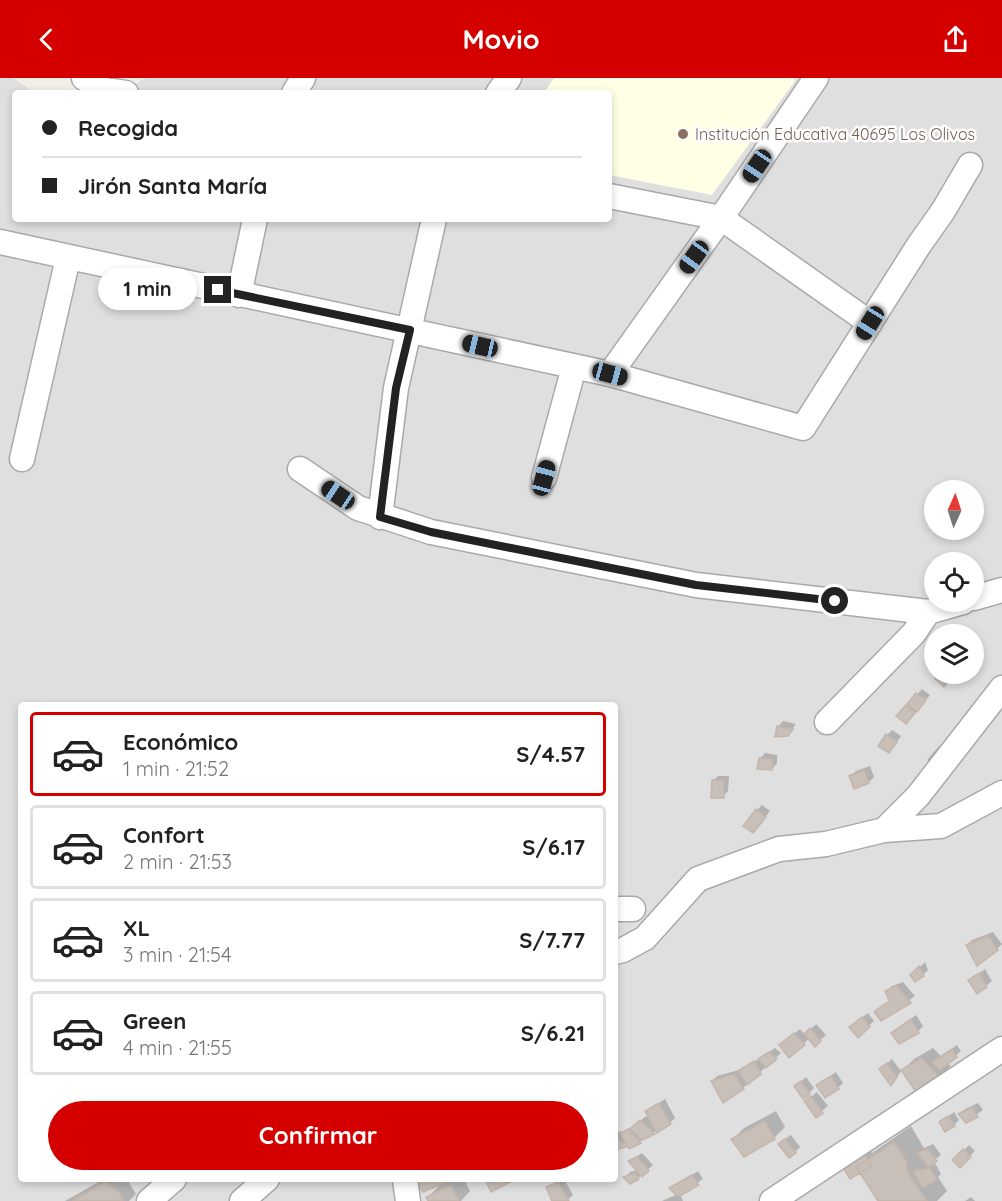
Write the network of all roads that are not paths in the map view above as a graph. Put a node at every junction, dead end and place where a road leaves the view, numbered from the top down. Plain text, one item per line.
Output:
1 (84, 78) edge
2 (816, 78) edge
3 (112, 88) edge
4 (970, 165) dead end
5 (612, 197) edge
6 (721, 218) junction
7 (254, 222) edge
8 (433, 222) edge
9 (0, 242) edge
10 (68, 258) junction
11 (239, 295) junction
12 (870, 323) junction
13 (410, 330) junction
14 (574, 367) junction
15 (610, 374) junction
16 (22, 459) dead end
17 (300, 469) dead end
18 (544, 478) dead end
19 (380, 517) junction
20 (1002, 590) edge
21 (984, 595) edge
22 (924, 612) edge
23 (928, 612) edge
24 (1002, 688) edge
25 (827, 723) dead end
26 (1002, 793) edge
27 (884, 830) junction
28 (618, 951) edge
29 (1002, 1049) edge
30 (170, 1182) edge
31 (148, 1201) edge
32 (772, 1201) edge

1 - 3 street
2 - 6 street
4 - 12 street
5 - 6 street
6 - 12 street
6 - 15 street
7 - 11 street
8 - 13 street
9 - 10 street
10 - 11 street
10 - 16 street
11 - 13 street
12 - 15 street
13 - 14 street
13 - 19 street
14 - 15 street
14 - 18 street
17 - 19 street
19 - 22 street
20 - 21 street
23 - 25 street
24 - 27 street
26 - 27 street
27 - 28 street
29 - 32 street
30 - 31 street

